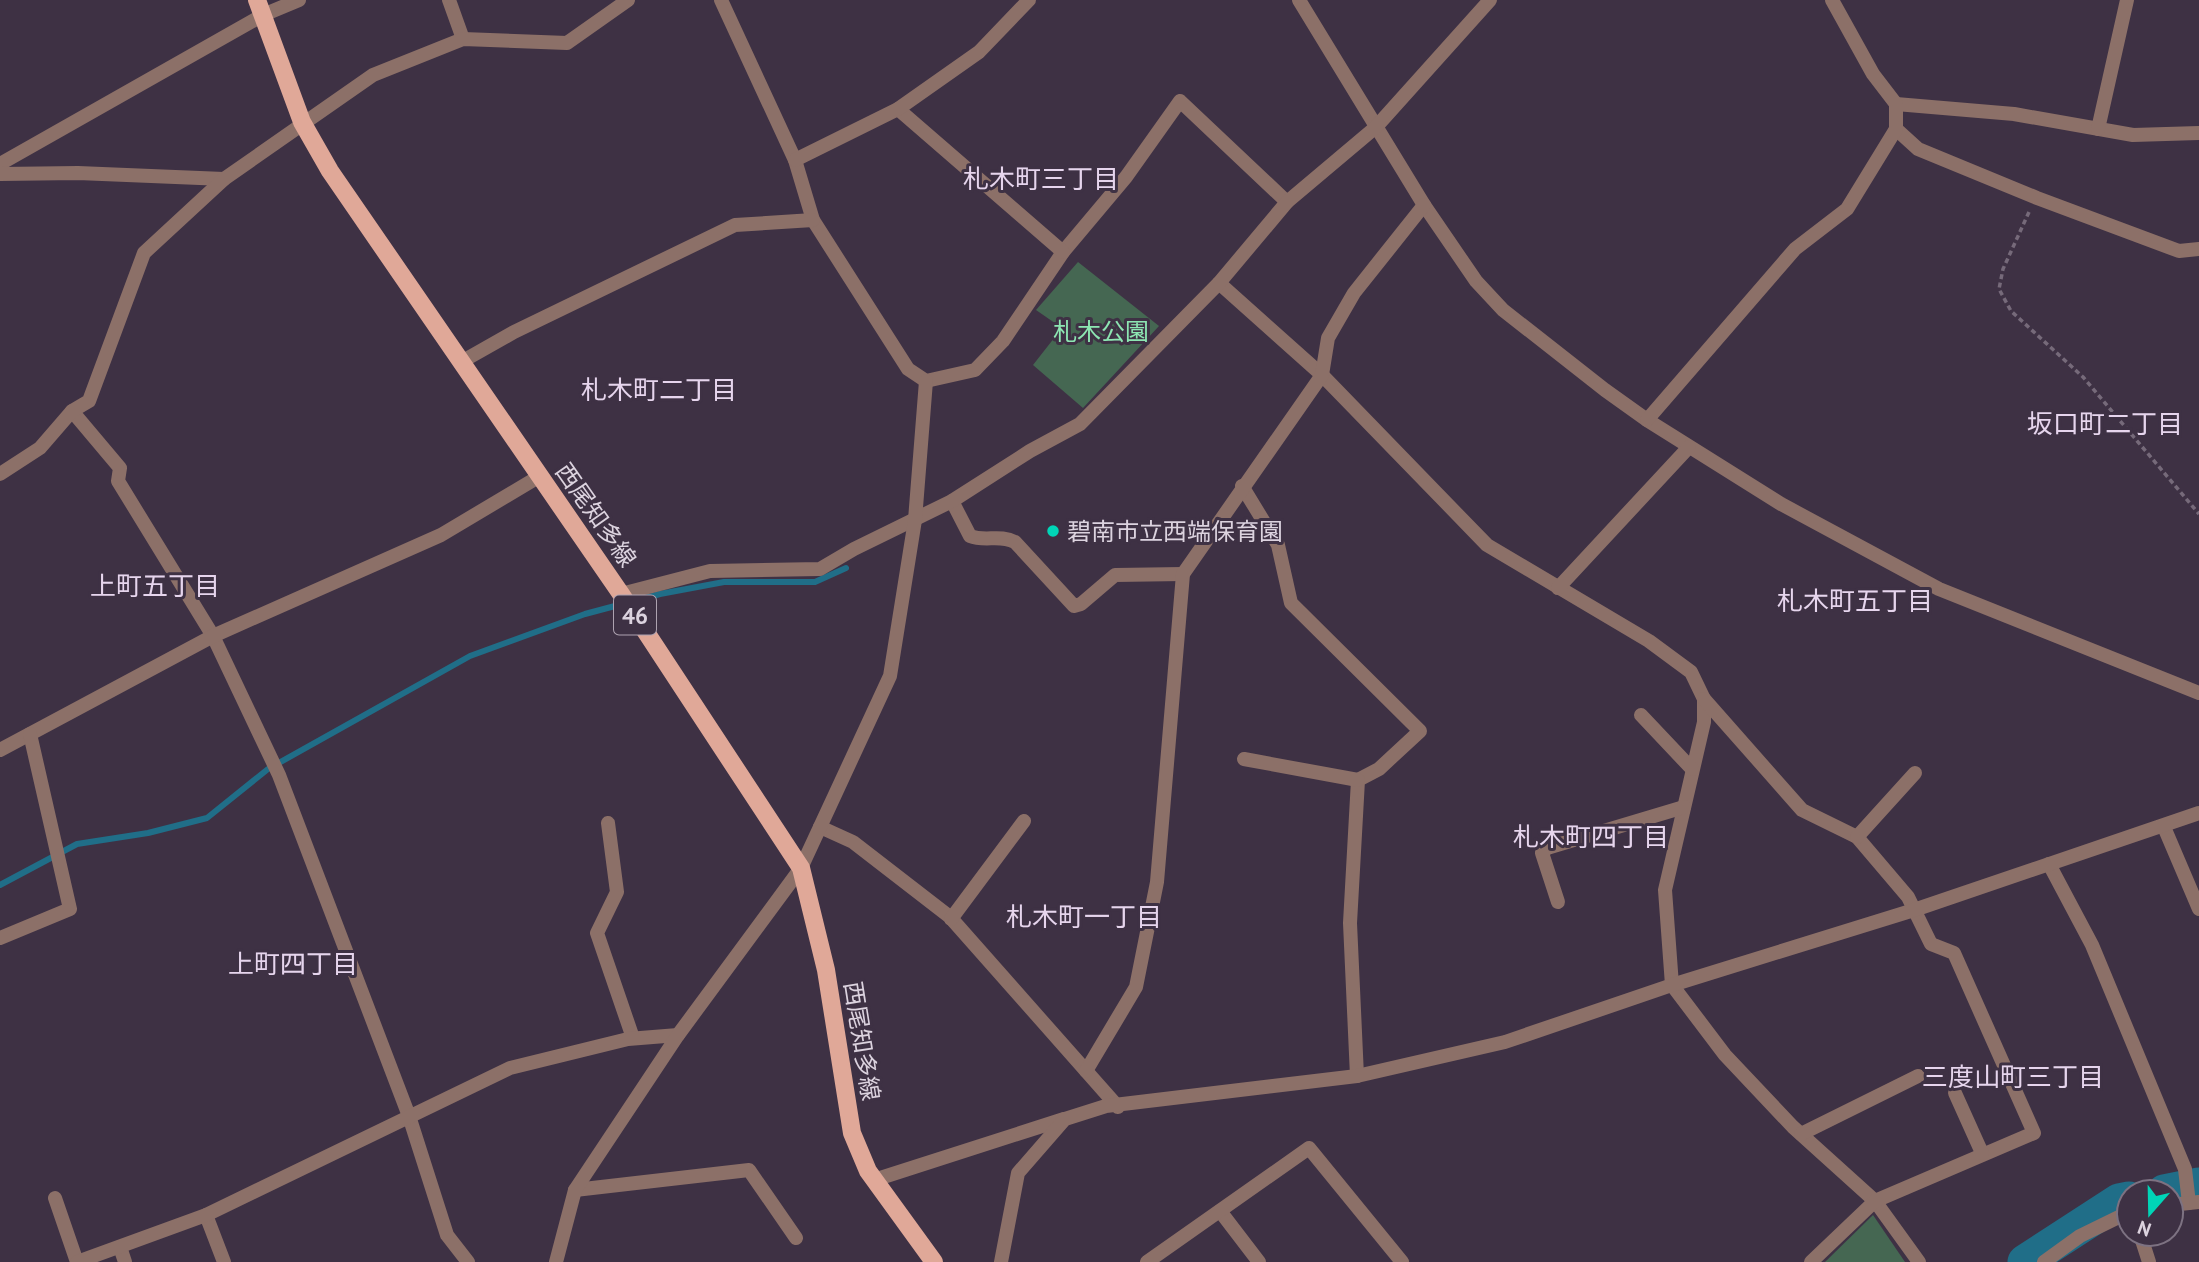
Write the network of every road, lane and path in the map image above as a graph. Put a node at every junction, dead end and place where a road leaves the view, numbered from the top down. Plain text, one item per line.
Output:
1 (299, 0) edge
2 (449, 0) edge
3 (628, 0) edge
4 (721, 0) edge
5 (1029, 0) edge
6 (1299, 0) edge
7 (1490, 0) edge
8 (1832, 0) edge
9 (2127, 0) edge
10 (260, 7) edge
11 (463, 39) junction
12 (1896, 104) junction
13 (898, 109) junction
14 (302, 122) junction
15 (1376, 127) junction
16 (1896, 129) junction
17 (2098, 129) junction
18 (2199, 133) edge
19 (795, 160) junction
20 (0, 164) edge
21 (0, 174) edge
22 (224, 179) junction
23 (2037, 198) junction
24 (1287, 202) junction
25 (1423, 205) junction
26 (813, 220) junction
27 (2199, 249) edge
28 (1063, 252) junction
29 (1219, 284) junction
30 (461, 362) junction
31 (1322, 375) junction
32 (926, 381) junction
33 (72, 411) junction
34 (1647, 420) junction
35 (1689, 447) junction
36 (0, 474) edge
37 (540, 476) junction
38 (1242, 486) junction
39 (952, 502) junction
40 (2199, 514) edge
41 (915, 520) junction
42 (1184, 574) junction
43 (1558, 587) junction
44 (621, 594) junction
45 (214, 636) junction
46 (2199, 693) edge
47 (1704, 699) junction
48 (1641, 715) dead end
49 (30, 734) junction
50 (0, 750) edge
51 (1244, 759) dead end
52 (1692, 769) junction
53 (1915, 773) dead end
54 (1358, 780) junction
55 (1684, 807) junction
56 (2199, 813) edge
57 (1024, 821) dead end
58 (608, 823) dead end
59 (820, 827) junction
60 (2164, 827) junction
61 (1857, 837) junction
62 (2049, 864) junction
63 (801, 868) junction
64 (1558, 902) dead end
65 (2199, 909) edge
66 (1914, 910) junction
67 (951, 919) junction
68 (0, 938) edge
69 (1672, 985) junction
70 (678, 1035) junction
71 (633, 1038) junction
72 (1086, 1071) junction
73 (1357, 1076) junction
74 (1918, 1076) dead end
75 (1955, 1093) dead end
76 (1118, 1107) junction
77 (410, 1116) junction
78 (1065, 1119) junction
79 (1801, 1134) junction
80 (1982, 1153) junction
81 (874, 1180) junction
82 (575, 1191) junction
83 (55, 1198) dead end
84 (1875, 1201) junction
85 (2192, 1202) edge
86 (1220, 1211) junction
87 (206, 1215) junction
88 (2115, 1219) edge
89 (796, 1238) dead end
90 (120, 1247) junction
91 (2048, 1261) edge
92 (77, 1262) edge
93 (125, 1262) edge
94 (224, 1262) edge
95 (468, 1262) edge
96 (556, 1262) edge
97 (934, 1262) edge
98 (1001, 1262) edge
99 (1147, 1262) edge
100 (1259, 1262) edge
101 (1402, 1262) edge
102 (1811, 1262) edge
103 (1919, 1262) edge

1 - 10 street
2 - 11 street
3 - 11 street
4 - 19 street
5 - 13 street
6 - 15 street
7 - 15 street
8 - 12 street
9 - 17 street
10 - 14 main road, 西尾知多線 / 46
10 - 20 street
11 - 14 street
12 - 16 street
12 - 17 street
13 - 19 street
13 - 28 street
14 - 22 street
14 - 30 main road, 西尾知多線 / 46
15 - 24 street
15 - 25 street
16 - 23 street
16 - 34 street
17 - 18 street
19 - 26 street
21 - 22 street
22 - 33 street
23 - 27 street
23 - 40 path
24 - 28 street
24 - 29 street
25 - 31 street
25 - 34 street
26 - 30 street
26 - 32 street
28 - 32 street
29 - 31 street
29 - 39 street
30 - 37 main road, 西尾知多線 / 46
31 - 38 street
31 - 43 street
32 - 41 street
33 - 36 street
33 - 45 street
34 - 35 street
35 - 43 street
35 - 46 street
37 - 44 main road, 西尾知多線 / 46
37 - 45 street
38 - 42 street
38 - 54 street
39 - 41 street
39 - 42 street
41 - 44 street
41 - 59 street
42 - 72 street
43 - 47 street
44 - 63 main road, 西尾知多線 / 46
45 - 49 street
45 - 77 street
47 - 52 street
47 - 61 street
48 - 52 street
49 - 50 street
49 - 68 street
51 - 54 street
52 - 55 street
53 - 61 street
54 - 73 street
55 - 64 street
55 - 69 street
56 - 60 street
57 - 67 street
58 - 71 street
59 - 63 street
59 - 67 street
60 - 62 street
60 - 65 street
61 - 66 street
62 - 66 street
62 - 85 street
63 - 70 street
63 - 81 main road, 西尾知多線 / 46
66 - 69 street
66 - 80 street
67 - 72 street
69 - 73 street
69 - 79 street
70 - 71 street
70 - 82 street
71 - 77 street
72 - 76 street
73 - 76 street
74 - 79 street
75 - 80 street
76 - 78 street
77 - 87 street
77 - 95 street
78 - 81 street
78 - 98 street
79 - 84 street
80 - 84 street
81 - 97 main road, 西尾知多線 / 46
82 - 89 street
82 - 96 street
83 - 92 street
84 - 102 street
84 - 103 street
86 - 99 street
86 - 100 street
86 - 101 street
87 - 90 street
87 - 94 street
88 - 91 street
90 - 92 street
90 - 93 street

